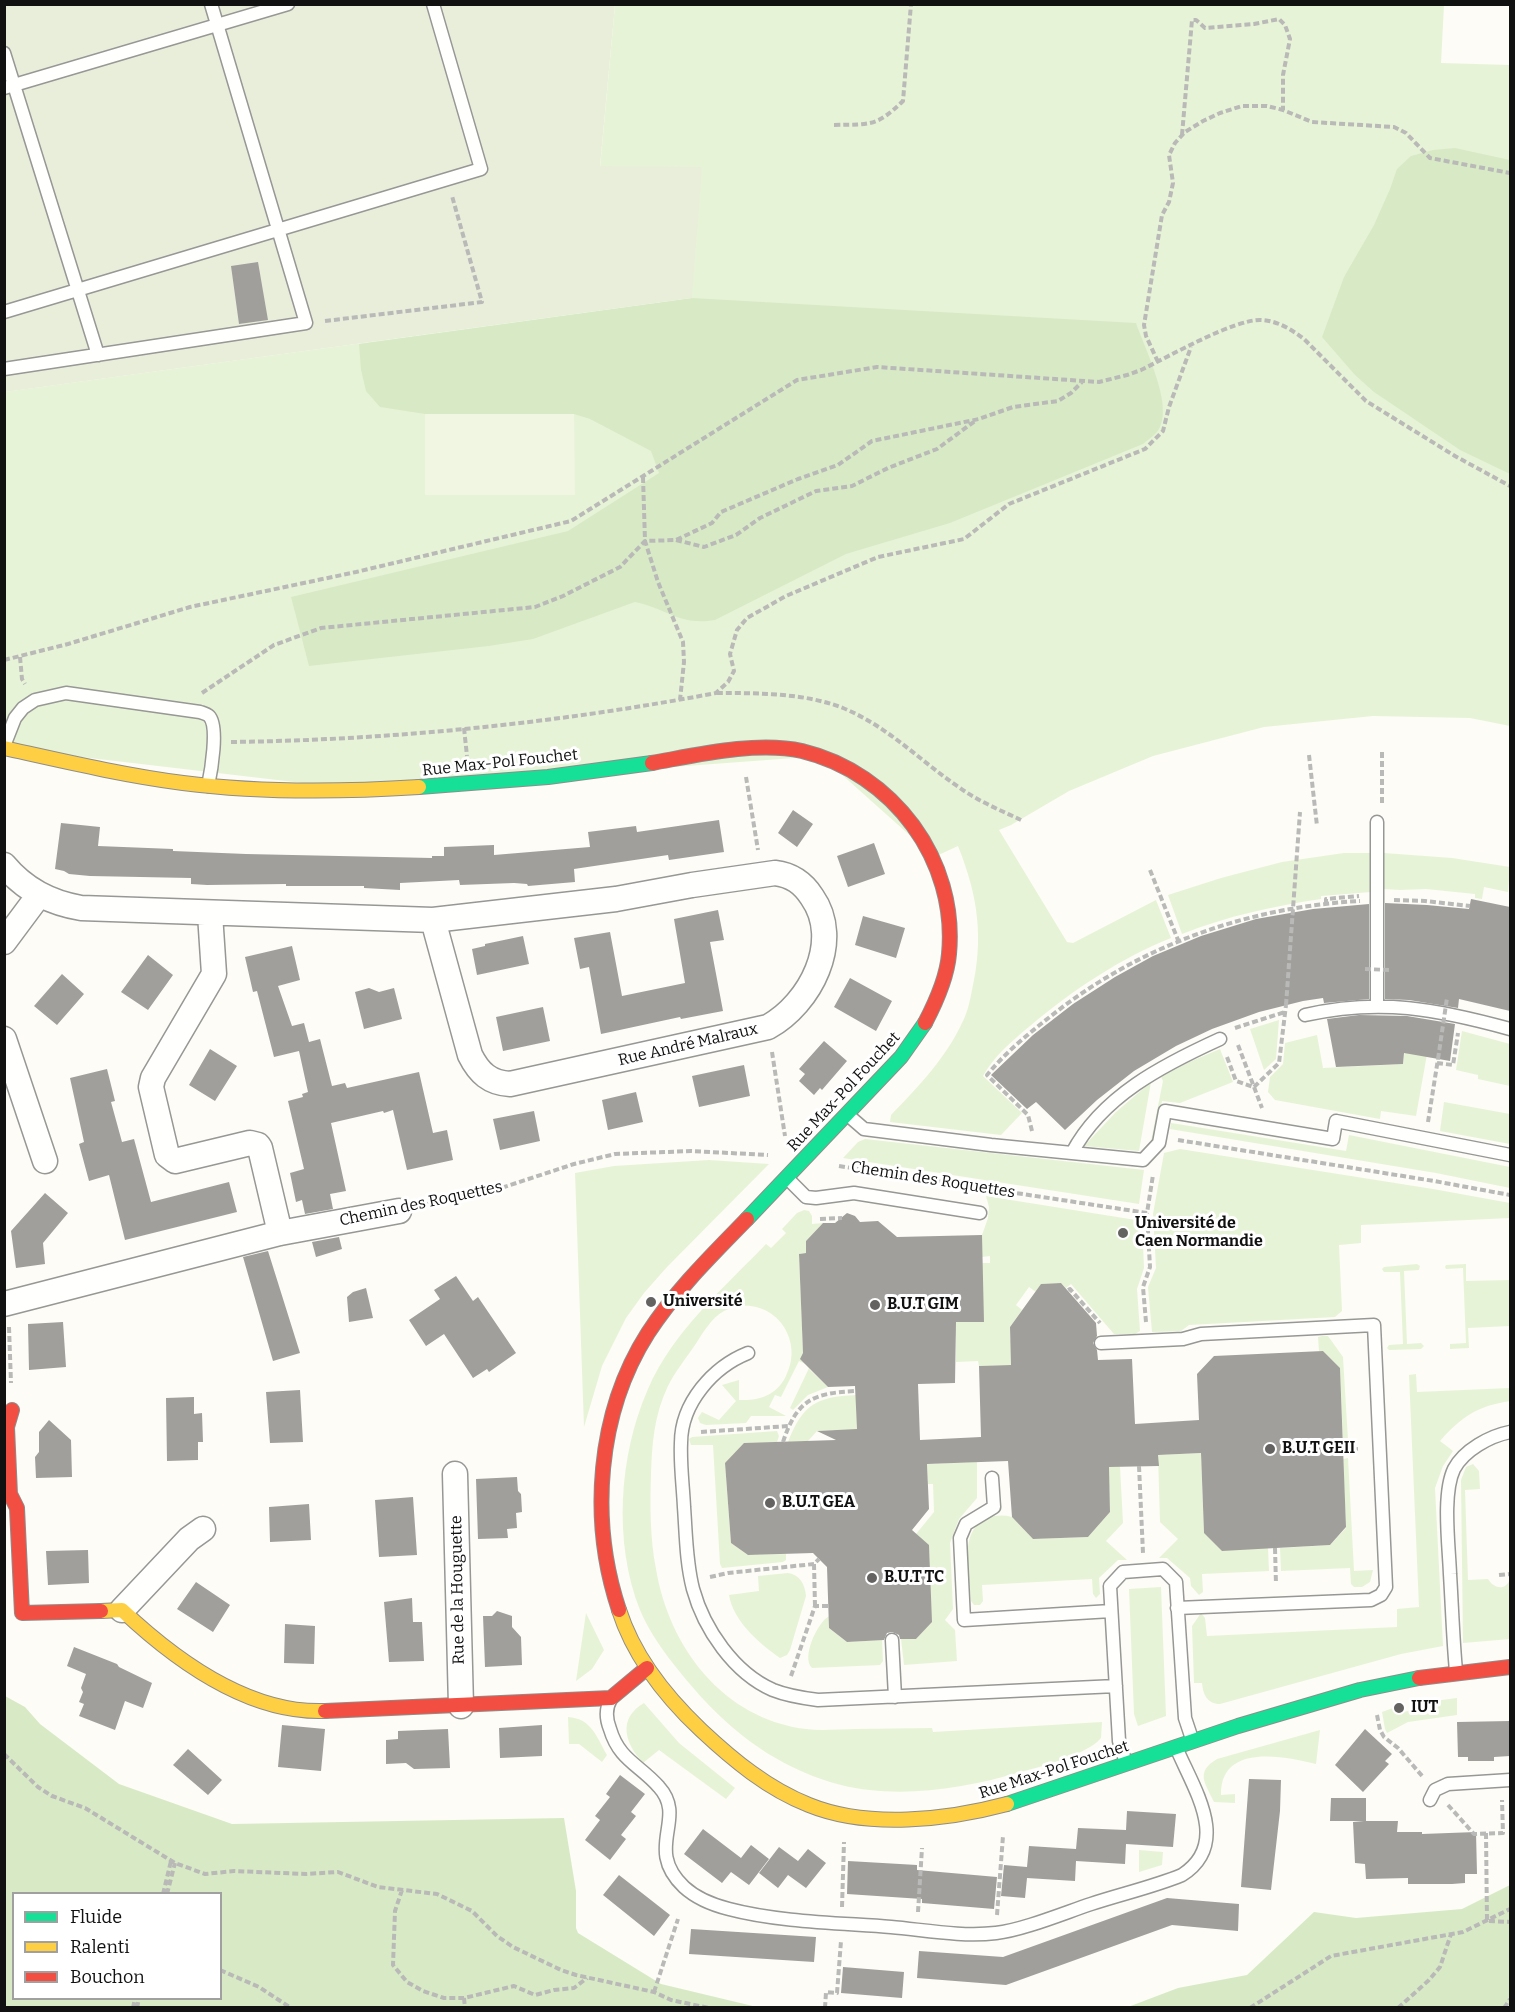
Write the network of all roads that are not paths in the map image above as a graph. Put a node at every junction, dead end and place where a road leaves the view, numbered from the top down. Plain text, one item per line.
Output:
1 (211, 4) edge
2 (288, 4) edge
3 (433, 4) edge
4 (218, 25) junction
5 (4, 53) edge
6 (9, 86) edge
7 (279, 229) junction
8 (78, 290) junction
9 (4, 312) edge
10 (98, 355) junction
11 (4, 369) edge
12 (4, 747) edge
13 (208, 786) junction
14 (1377, 822) dead end
15 (4, 864) edge
16 (39, 895) junction
17 (210, 914) junction
18 (433, 920) junction
19 (4, 942) edge
20 (1377, 1006) junction
21 (1305, 1015) dead end
22 (1510, 1029) edge
23 (4, 1039) edge
24 (1220, 1039) dead end
25 (848, 1115) junction
26 (1072, 1153) junction
27 (1510, 1155) edge
28 (45, 1161) dead end
29 (787, 1178) junction
30 (399, 1211) road end
31 (980, 1213) dead end
32 (280, 1233) junction
33 (6, 1304) edge
34 (1101, 1343) dead end
35 (748, 1353) dead end
36 (12, 1410) road end
37 (1510, 1432) edge
38 (455, 1474) dead end
39 (992, 1478) dead end
40 (203, 1529) dead end
41 (1178, 1608) junction
42 (122, 1610) junction
43 (1111, 1611) junction
44 (13, 1614) edge
45 (892, 1640) dead end
46 (1510, 1667) edge
47 (647, 1668) junction
48 (1456, 1672) junction
49 (1116, 1686) junction
50 (895, 1697) junction
51 (611, 1698) junction
52 (461, 1706) junction
53 (1193, 1741) junction
54 (1176, 1747) junction
55 (1126, 1764) junction
56 (1510, 1780) edge
57 (1433, 1795) road end

1 - 4 lane
2 - 4 lane
3 - 7 lane
4 - 6 lane
4 - 7 lane
5 - 6 lane
6 - 8 lane
7 - 8 lane
7 - 10 lane
8 - 9 lane
8 - 10 lane
10 - 11 lane
12 - 13 street, Rue Max-Pol Fouchet
12 - 13 lane
13 - 25 street, Rue Max-Pol Fouchet
14 - 20 lane
15 - 16 street, Rue André Malraux
16 - 17 street, Rue André Malraux
16 - 19 street
17 - 18 street, Rue André Malraux
17 - 32 street
18 - 18 street, Rue André Malraux
20 - 21 lane
20 - 22 lane
23 - 28 street
24 - 26 lane
25 - 26 lane
25 - 29 street, Rue Max-Pol Fouchet
26 - 27 lane
29 - 31 lane
29 - 47 street, Rue Max-Pol Fouchet
30 - 32 street, Chemin des Roquettes
32 - 33 street, Chemin des Roquettes
34 - 41 lane
35 - 50 lane
36 - 44 street
37 - 48 lane
38 - 52 street, Rue de la Houguette
39 - 43 lane
40 - 42 street
41 - 43 lane
41 - 53 lane
42 - 44 street
42 - 52 street
43 - 49 lane
45 - 50 lane
46 - 48 street, Rue Max-Pol Fouchet
47 - 51 street
47 - 55 street, Rue Max-Pol Fouchet
48 - 53 street, Rue Max-Pol Fouchet
49 - 50 lane
49 - 55 lane
51 - 52 street
51 - 54 lane
53 - 54 street, Rue Max-Pol Fouchet
54 - 55 street, Rue Max-Pol Fouchet
56 - 57 lane

